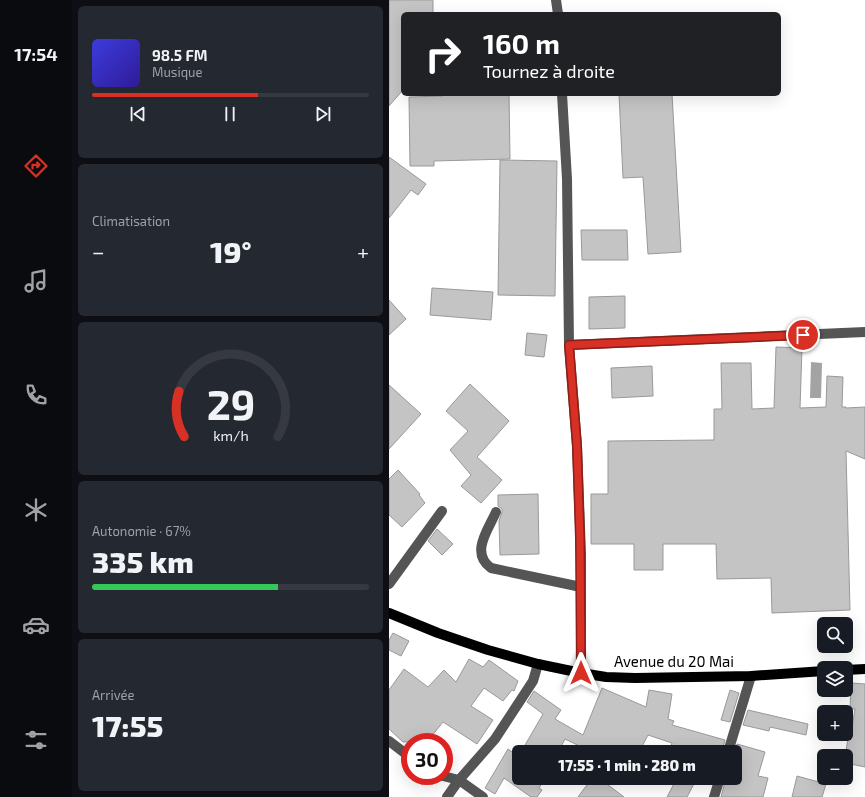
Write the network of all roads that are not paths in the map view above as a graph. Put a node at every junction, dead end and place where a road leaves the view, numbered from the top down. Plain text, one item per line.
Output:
1 (556, 0) edge
2 (558, 12) edge
3 (562, 96) edge
4 (865, 332) edge
5 (569, 345) junction
6 (443, 511) dead end
7 (496, 512) dead end
8 (389, 584) edge
9 (581, 587) junction
10 (389, 612) edge
11 (538, 664) junction
12 (865, 669) edge
13 (853, 670) edge
14 (817, 672) edge
15 (581, 673) junction
16 (751, 676) junction
17 (389, 741) edge
18 (730, 745) edge
19 (401, 750) edge
20 (453, 778) edge
21 (459, 780) junction
22 (718, 785) edge
23 (447, 797) edge
24 (483, 797) edge
25 (714, 797) edge

1 - 2 street
3 - 5 street
4 - 5 street
5 - 9 street
6 - 8 street
7 - 9 street
9 - 15 street
10 - 11 main road, Avenue du 20 Mai
11 - 15 main road, Avenue du 20 Mai
11 - 21 street
12 - 13 main road
14 - 16 main road, Avenue du 20 Mai
15 - 16 main road, Avenue du 20 Mai
16 - 18 street
17 - 19 street
20 - 21 street
21 - 23 street
21 - 24 street
22 - 25 street

